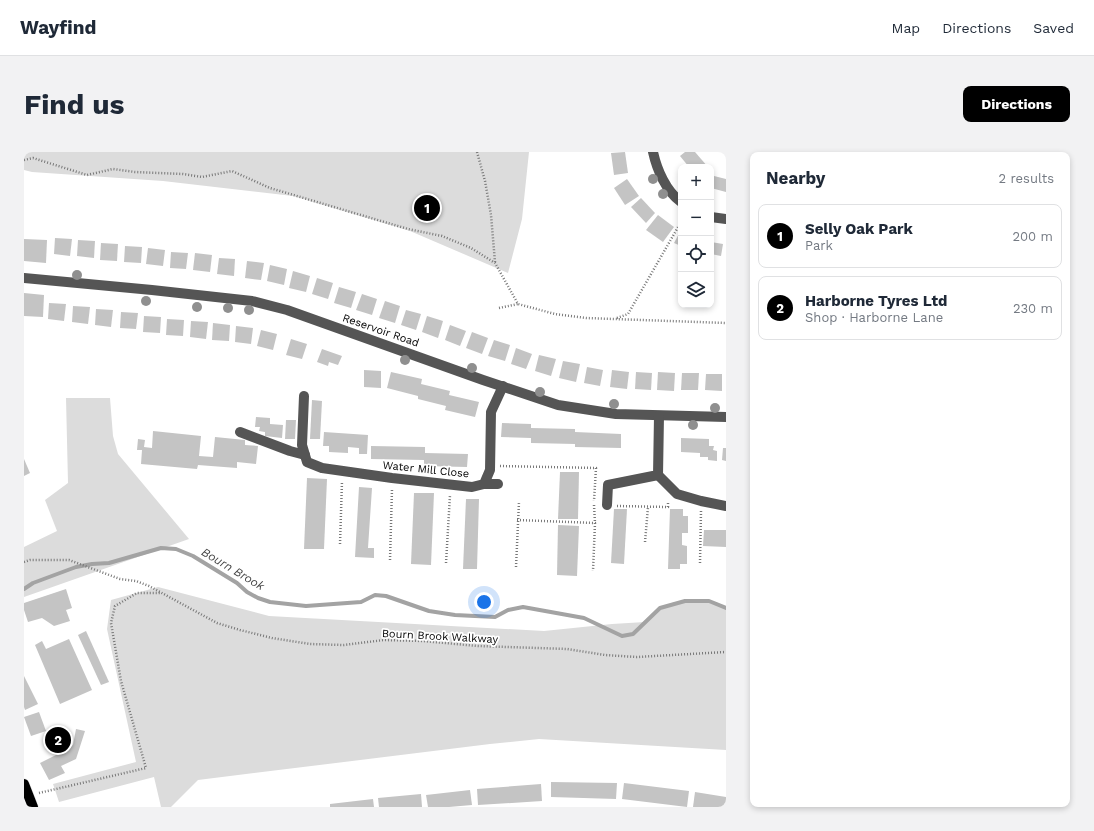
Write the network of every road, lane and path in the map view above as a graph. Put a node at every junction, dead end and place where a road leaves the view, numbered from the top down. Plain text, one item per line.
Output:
1 (477, 152) edge
2 (653, 152) edge
3 (24, 160) edge
4 (679, 200) edge
5 (714, 217) edge
6 (726, 219) edge
7 (678, 227) edge
8 (495, 263) junction
9 (24, 278) edge
10 (518, 304) junction
11 (499, 308) dead end
12 (614, 319) junction
13 (726, 323) edge
14 (503, 386) junction
15 (304, 396) dead end
16 (659, 416) junction
17 (726, 417) edge
18 (240, 432) dead end
19 (303, 450) junction
20 (497, 466) dead end
21 (596, 468) dead end
22 (342, 471) junction
23 (658, 475) junction
24 (392, 478) junction
25 (484, 484) junction
26 (498, 484) dead end
27 (451, 485) junction
28 (670, 487) junction
29 (701, 501) junction
30 (519, 502) dead end
31 (594, 505) dead end
32 (607, 505) joint
33 (726, 506) edge
34 (648, 507) junction
35 (518, 520) junction
36 (595, 523) junction
37 (645, 542) dead end
38 (340, 544) dead end
39 (390, 560) dead end
40 (24, 562) edge
41 (446, 563) dead end
42 (700, 564) dead end
43 (516, 567) dead end
44 (593, 571) dead end
45 (164, 594) junction
46 (726, 652) edge
47 (24, 784) edge
48 (29, 795) junction
49 (33, 807) edge

1 - 8 path
2 - 4 street
3 - 8 path
5 - 6 street
7 - 12 path
8 - 10 path
9 - 14 street, Reservoir Road
10 - 11 path
10 - 12 path
12 - 13 path
14 - 16 street, Reservoir Road
14 - 25 street, Water Mill Close
15 - 19 street
16 - 17 street, Reservoir Road
16 - 23 street
18 - 19 street
19 - 22 street, Water Mill Close
20 - 21 path
22 - 24 street, Water Mill Close
22 - 38 path
23 - 28 street
23 - 32 street
24 - 27 street, Water Mill Close
24 - 39 path
25 - 26 street
25 - 27 street, Water Mill Close
27 - 41 path
28 - 29 street
28 - 34 path
29 - 33 street
29 - 42 path
30 - 35 path
31 - 36 path
32 - 34 path
34 - 37 path
35 - 36 path
35 - 43 path
36 - 44 path
40 - 45 path, Bourn Brook Walkway
45 - 46 path, Bourn Brook Walkway
45 - 48 path, Bourn Brook Walkway
47 - 48 main road
48 - 49 main road

